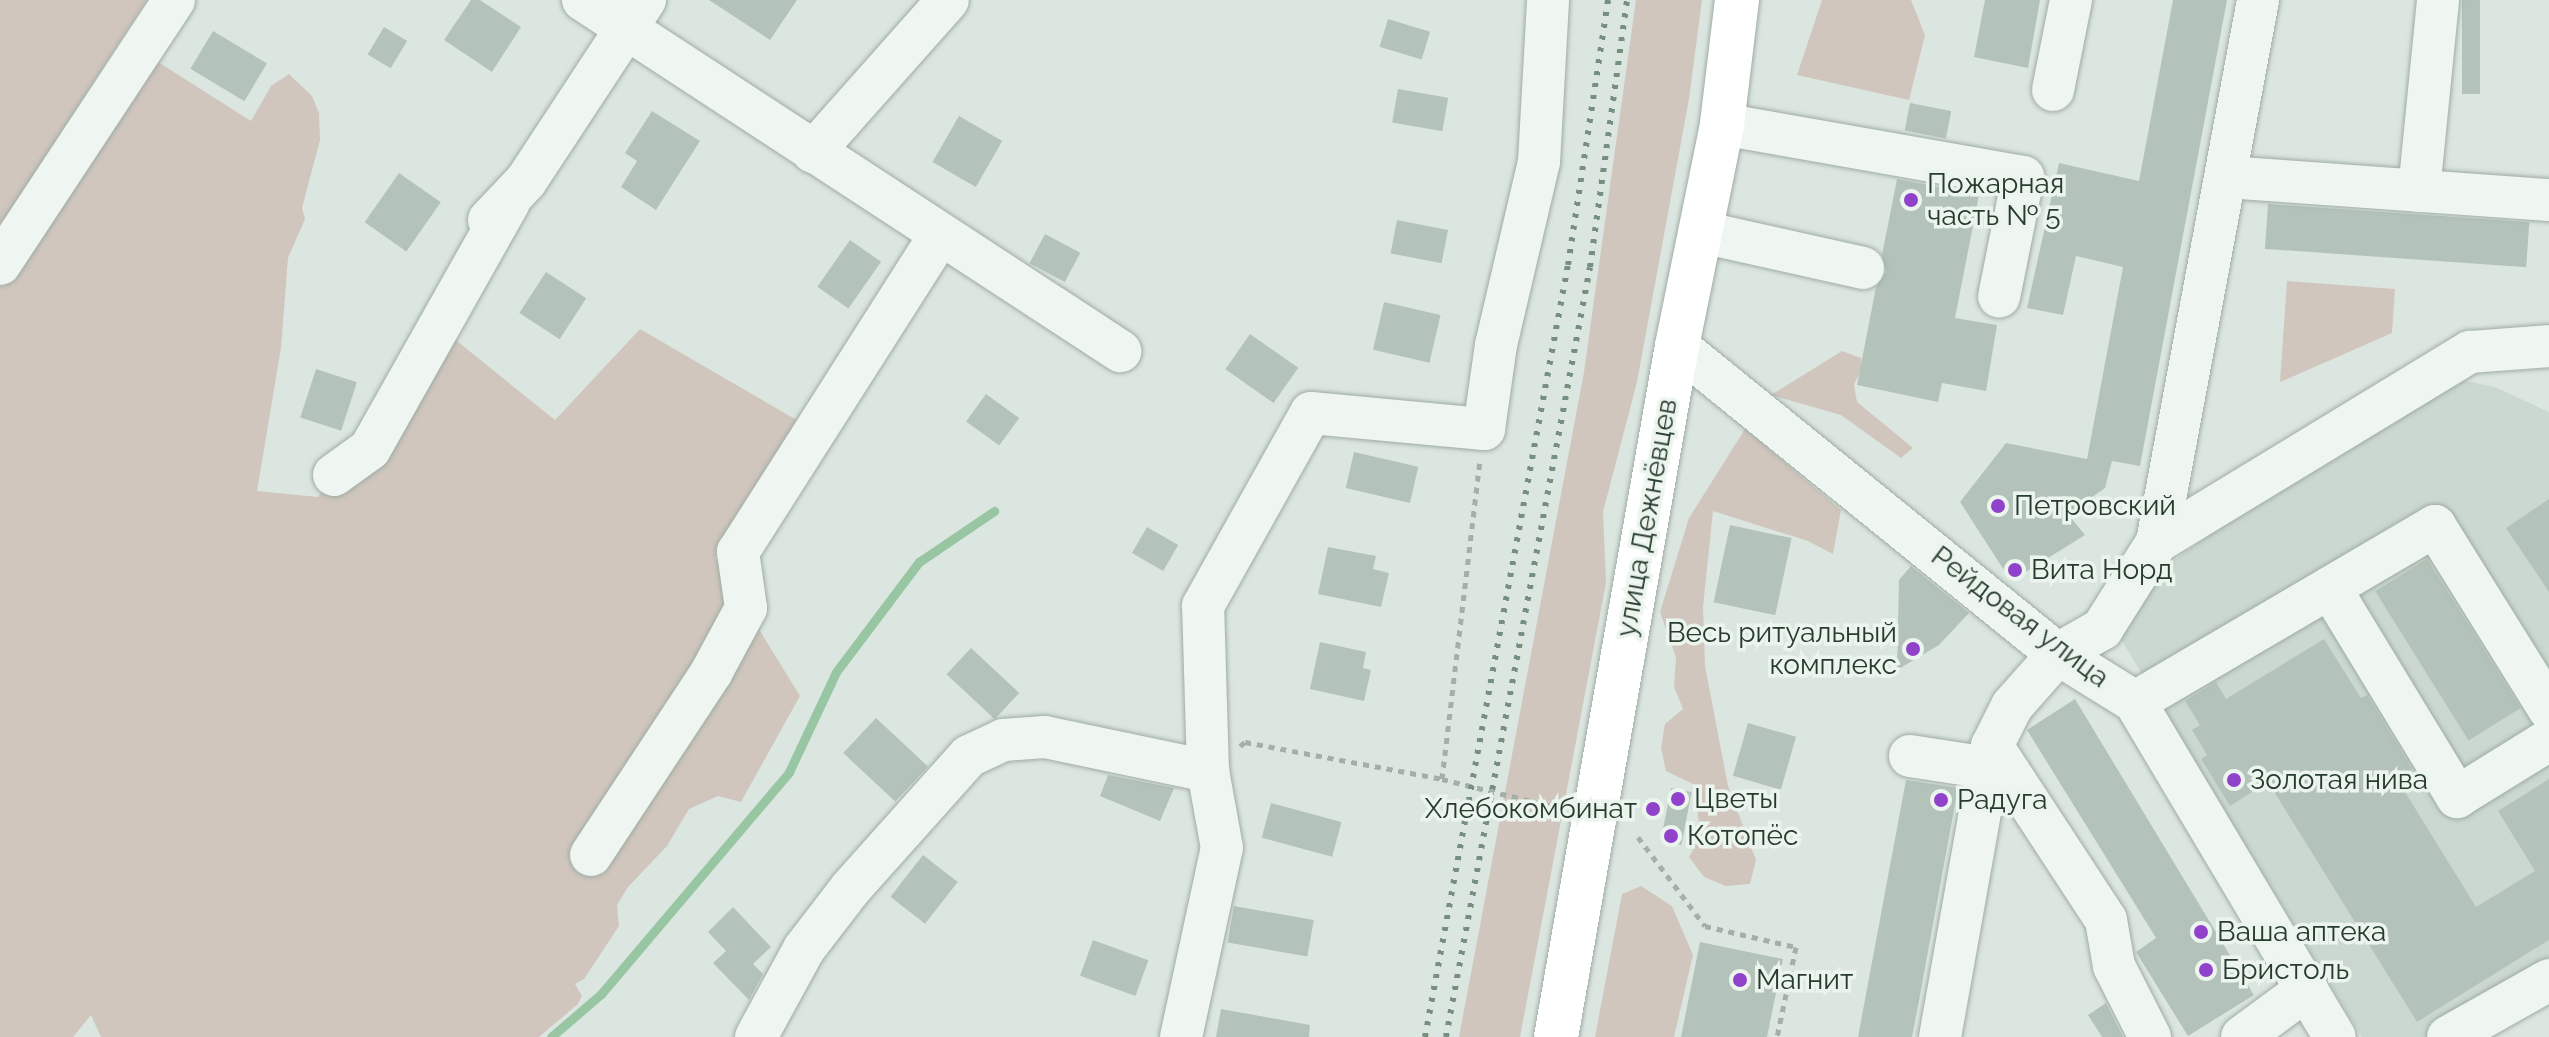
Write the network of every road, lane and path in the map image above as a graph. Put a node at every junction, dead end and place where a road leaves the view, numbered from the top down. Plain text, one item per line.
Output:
1 (174, 0) edge
2 (583, 0) edge
3 (948, 0) edge
4 (1548, 0) edge
5 (1737, 0) edge
6 (2071, 0) edge
7 (2258, 0) edge
8 (2438, 0) edge
9 (637, 14) edge
10 (2053, 90) dead end
11 (1722, 124) junction
12 (813, 152) junction
13 (2227, 177) junction
14 (2419, 191) junction
15 (2549, 200) edge
16 (509, 202) junction
17 (464, 223) dead end
18 (1702, 232) junction
19 (939, 236) junction
20 (0, 264) edge
21 (1863, 268) dead end
22 (1999, 297) dead end
23 (1677, 346) junction
24 (2549, 346) edge
25 (1120, 351) dead end
26 (1484, 429) junction
27 (334, 475) dead end
28 (2157, 542) junction
29 (2330, 588) junction
30 (2058, 654) junction
31 (2135, 702) junction
32 (2549, 709) edge
33 (2549, 740) edge
34 (1910, 756) dead end
35 (1990, 757) junction
36 (1208, 771) junction
37 (1442, 779) junction
38 (1542, 804) dead end
39 (1638, 837) dead end
40 (591, 855) dead end
41 (2549, 980) edge
42 (2307, 989) junction
43 (756, 1037) edge
44 (1181, 1037) edge
45 (1556, 1037) edge
46 (1777, 1037) edge
47 (1940, 1037) edge
48 (2150, 1037) edge
49 (2242, 1037) edge
50 (2335, 1037) edge
51 (2448, 1037) edge

1 - 20 street
2 - 9 street
3 - 12 street
4 - 26 street
5 - 11 main road, улица Дежнёвцев
6 - 10 street
7 - 13 street
8 - 14 street
9 - 12 street
9 - 16 street
11 - 18 main road, улица Дежнёвцев
11 - 22 street
12 - 19 street
13 - 14 street
13 - 28 street
14 - 15 street
16 - 17 street
16 - 27 street
18 - 21 street
18 - 23 main road, улица Дежнёвцев
19 - 25 street
19 - 40 street
23 - 30 street, Рейдовая улица
23 - 45 main road, улица Дежнёвцев
24 - 28 street
26 - 36 street
26 - 37 path
28 - 30 street
29 - 31 street
29 - 32 street
29 - 33 street
30 - 31 street, Рейдовая улица
30 - 35 street
31 - 42 street, Рейдовая улица
34 - 35 street
35 - 47 street
35 - 48 street
36 - 37 path
36 - 43 street
36 - 44 street
37 - 38 path
39 - 46 path
41 - 51 street
42 - 49 street
42 - 50 street, Рейдовая улица

